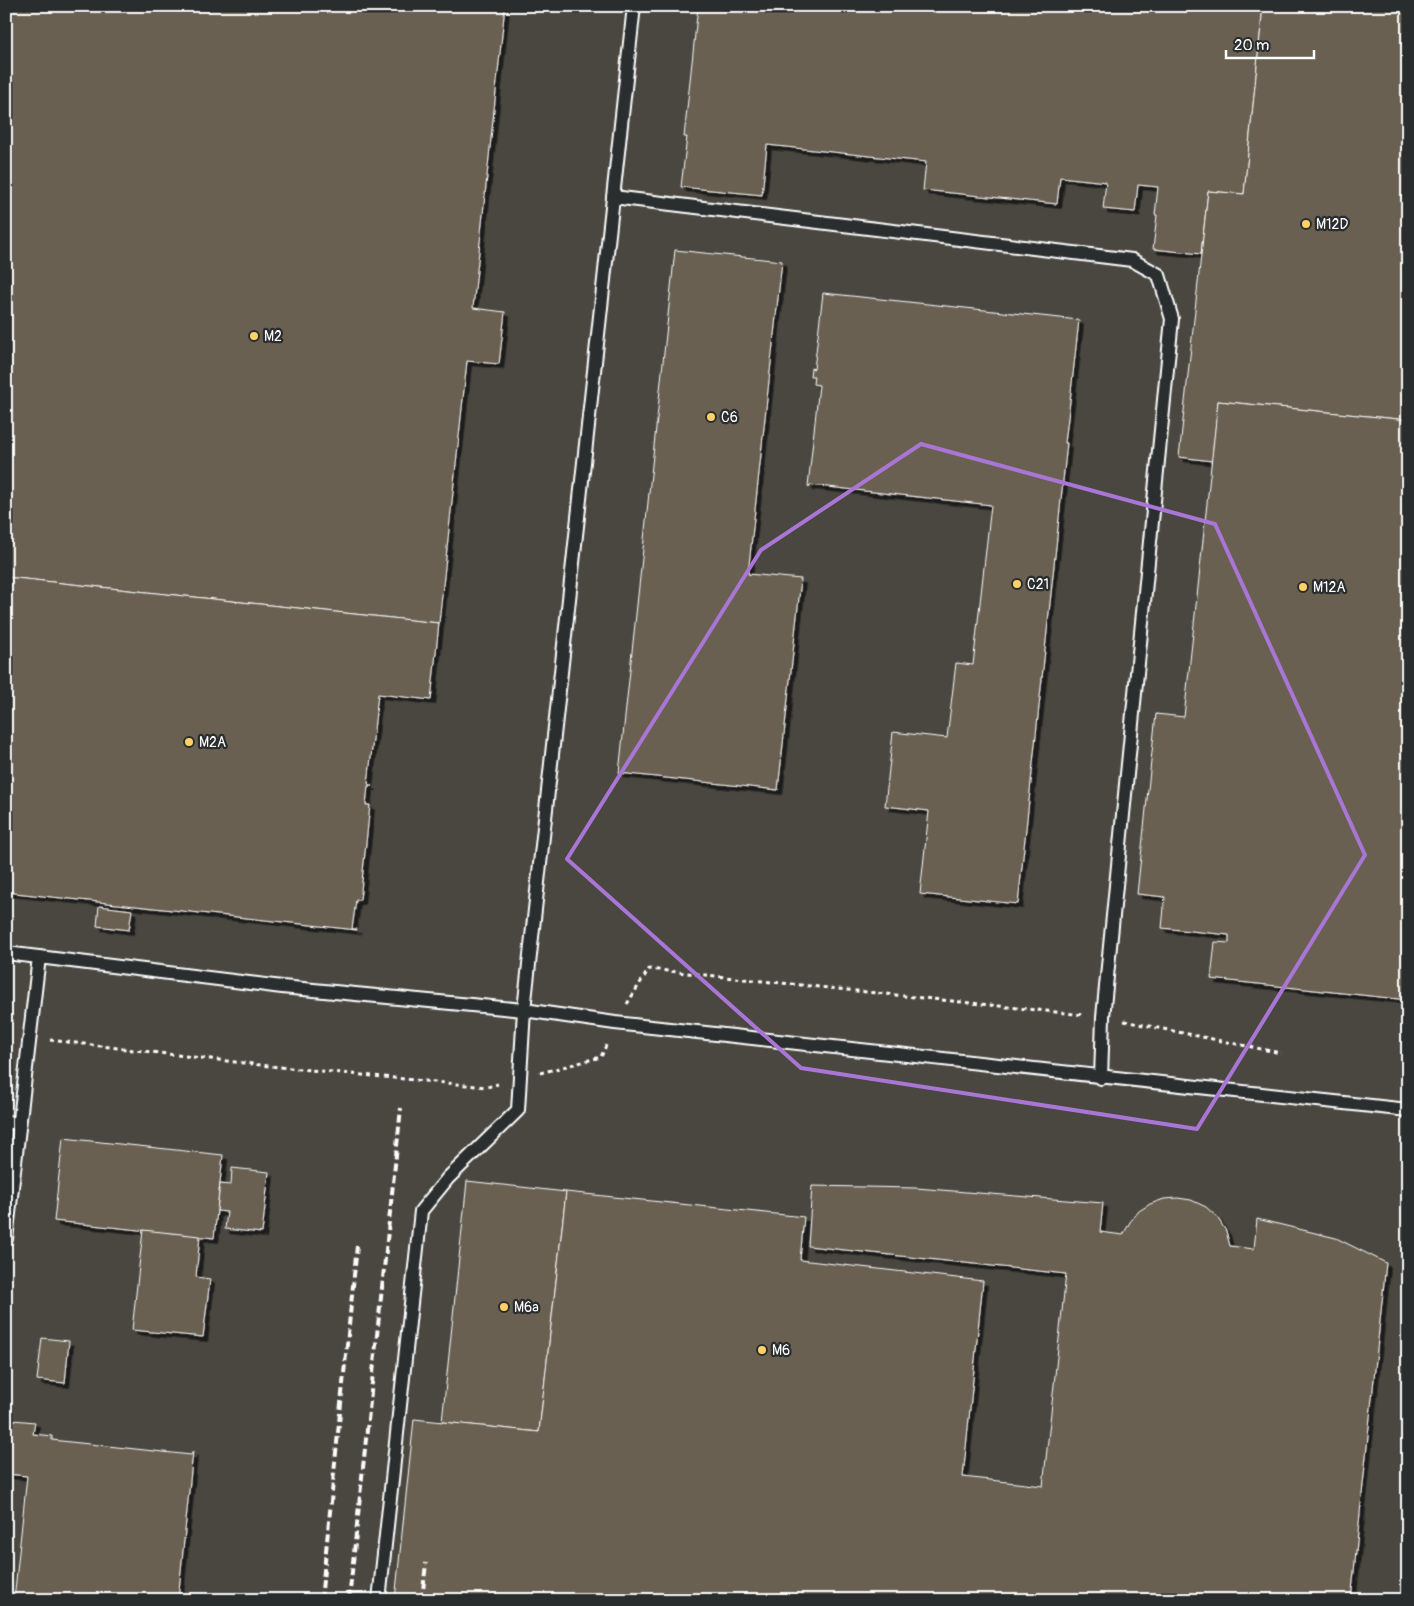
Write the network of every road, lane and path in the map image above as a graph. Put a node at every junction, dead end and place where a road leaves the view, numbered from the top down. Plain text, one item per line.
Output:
1 (634, 6) edge
2 (613, 197) junction
3 (6, 953) edge
4 (38, 957) junction
5 (524, 1010) junction
6 (1101, 1078) junction
7 (1408, 1110) edge
8 (13, 1123) edge
9 (6, 1239) edge
10 (379, 1600) edge

1 - 2 lane
2 - 5 lane
2 - 6 lane
3 - 4 lane
4 - 5 lane
4 - 8 lane
5 - 6 lane
5 - 10 lane
6 - 7 lane
8 - 9 lane

